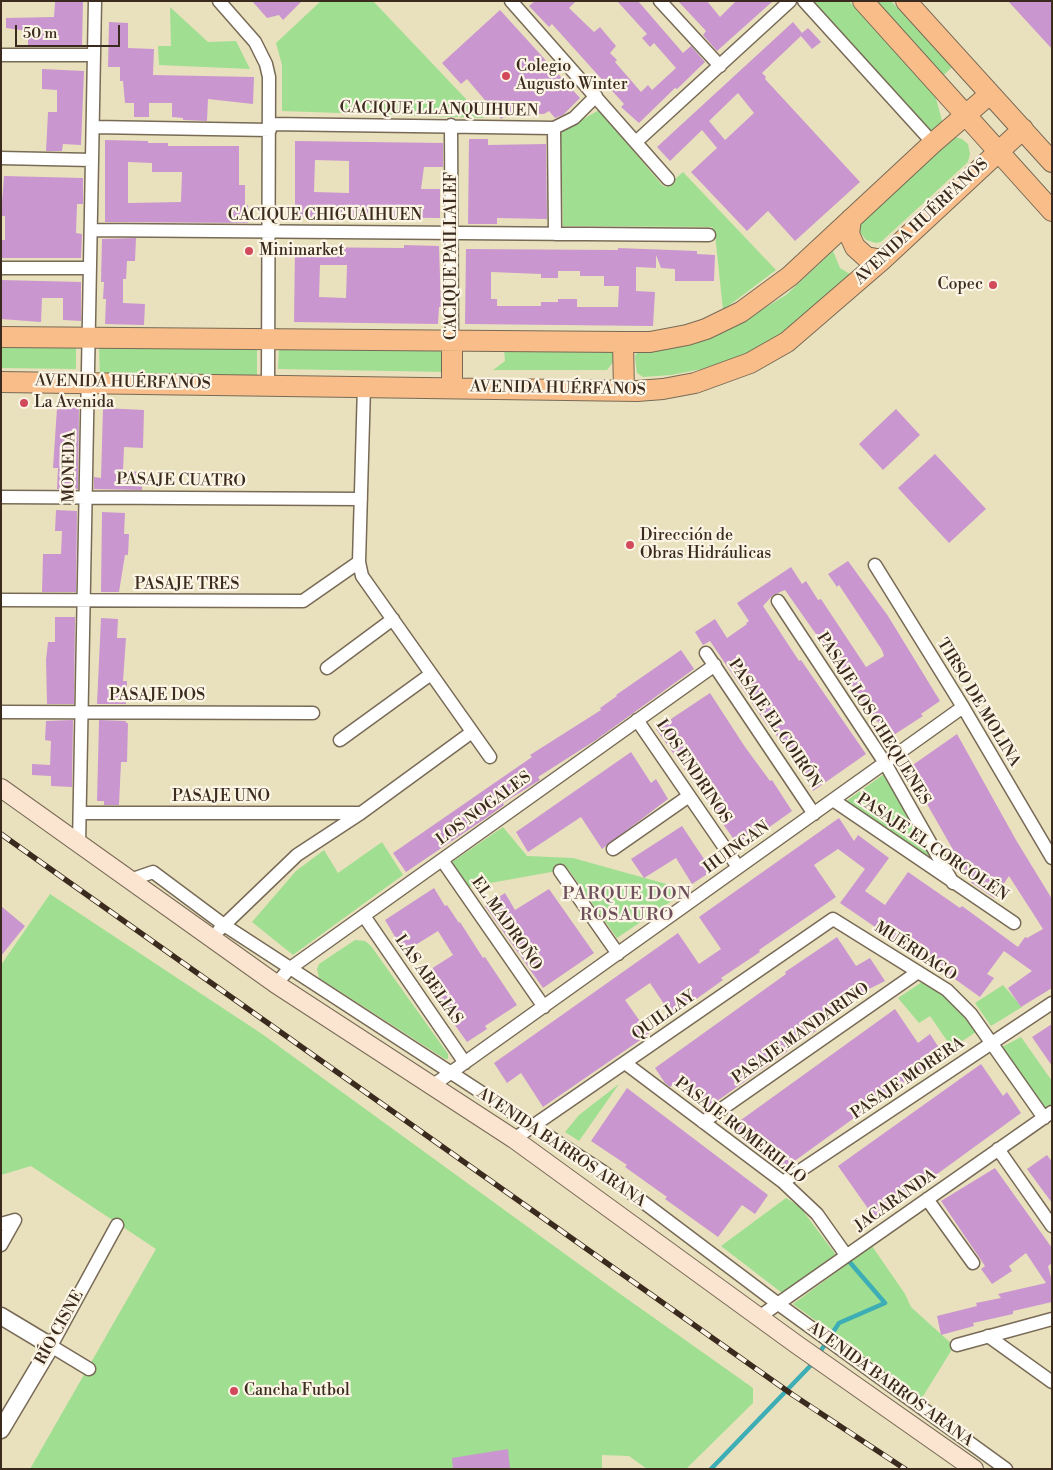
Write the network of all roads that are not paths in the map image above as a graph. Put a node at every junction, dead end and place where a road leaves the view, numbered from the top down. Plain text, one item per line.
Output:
1 (95, 1) edge
2 (219, 1) edge
3 (511, 1) edge
4 (660, 1) edge
5 (790, 1) edge
6 (804, 1) edge
7 (863, 1) edge
8 (906, 1) edge
9 (1, 55) edge
10 (94, 55) junction
11 (720, 66) junction
12 (990, 94) junction
13 (596, 96) junction
14 (965, 116) junction
15 (451, 125) junction
16 (270, 127) junction
17 (93, 128) junction
18 (554, 128) junction
19 (1023, 130) junction
20 (637, 141) junction
21 (933, 143) junction
22 (998, 151) junction
23 (1, 158) edge
24 (92, 160) junction
25 (1052, 162) edge
26 (668, 179) dead end
27 (1052, 211) edge
28 (850, 219) junction
29 (91, 230) junction
30 (269, 232) junction
31 (452, 233) junction
32 (555, 234) junction
33 (709, 235) dead end
34 (882, 260) junction
35 (1, 268) edge
36 (90, 268) junction
37 (1, 337) edge
38 (89, 338) junction
39 (268, 339) junction
40 (452, 342) junction
41 (623, 342) junction
42 (1, 382) edge
43 (88, 383) junction
44 (268, 384) junction
45 (364, 386) junction
46 (452, 388) junction
47 (624, 391) junction
48 (1, 497) edge
49 (86, 497) junction
50 (361, 500) junction
51 (360, 562) junction
52 (875, 565) dead end
53 (1, 600) edge
54 (84, 601) junction
55 (778, 601) dead end
56 (393, 619) junction
57 (706, 653) dead end
58 (715, 665) junction
59 (327, 668) dead end
60 (431, 674) junction
61 (963, 707) junction
62 (1, 712) edge
63 (82, 712) junction
64 (313, 713) dead end
65 (637, 720) junction
66 (472, 732) junction
67 (340, 740) dead end
68 (490, 757) dead end
69 (885, 763) junction
70 (1, 788) edge
71 (689, 796) junction
72 (833, 800) junction
73 (80, 813) junction
74 (362, 813) junction
75 (814, 814) junction
76 (79, 844) junction
77 (613, 850) dead end
78 (1052, 858) edge
79 (442, 860) junction
80 (738, 867) junction
81 (560, 871) dead end
82 (953, 883) junction
83 (364, 916) junction
84 (833, 919) joint
85 (1014, 922) dead end
86 (218, 932) junction
87 (618, 954) junction
88 (290, 969) junction
89 (918, 972) junction
90 (276, 984) junction
91 (1052, 1003) edge
92 (544, 1007) junction
93 (991, 1043) junction
94 (465, 1063) junction
95 (625, 1063) junction
96 (450, 1074) junction
97 (432, 1086) junction
98 (1048, 1115) edge
99 (703, 1122) junction
100 (532, 1126) junction
101 (514, 1140) junction
102 (998, 1149) junction
103 (783, 1182) junction
104 (927, 1199) junction
105 (1, 1224) edge
106 (117, 1225) dead end
107 (1052, 1226) edge
108 (1, 1245) edge
109 (846, 1255) junction
110 (973, 1263) dead end
111 (778, 1303) junction
112 (1, 1316) edge
113 (759, 1317) junction
114 (1052, 1319) edge
115 (988, 1336) junction
116 (957, 1345) dead end
117 (51, 1346) junction
118 (89, 1369) dead end
119 (1052, 1382) edge
120 (2, 1426) edge
121 (974, 1469) edge
122 (1006, 1469) edge

1 - 10 street, MONEDA
2 - 16 street
3 - 13 street
4 - 11 street
5 - 11 street
6 - 21 street
7 - 14 main road
8 - 12 main road
9 - 10 street
10 - 17 street, MONEDA
11 - 20 street
12 - 14 main road
12 - 19 main road
13 - 18 street, CACIQUE LLANQUIHUEN
13 - 20 street
14 - 21 main road
14 - 22 main road
15 - 16 street, CACIQUE LLANQUIHUEN
15 - 18 street, CACIQUE LLANQUIHUEN
15 - 31 street, CACIQUE PAILLALEF
16 - 17 street, CACIQUE LLANQUIHUEN
16 - 30 street
17 - 24 street, MONEDA
18 - 32 street
19 - 22 main road, AVENIDA HUÉRFANOS
19 - 25 main road
20 - 26 street
21 - 28 main road
22 - 27 main road
22 - 34 main road, AVENIDA HUÉRFANOS
23 - 24 street
24 - 29 street, MONEDA
28 - 34 main road
28 - 41 main road
29 - 30 street, CACIQUE CHIGUAIHUEN
29 - 36 street, MONEDA
30 - 31 street, CACIQUE CHIGUAIHUEN
30 - 39 street
31 - 32 street, CACIQUE CHIGUAIHUEN
31 - 40 street, CACIQUE PAILLALEF
32 - 33 street, CACIQUE CHIGUAIHUEN
34 - 47 main road, AVENIDA HUÉRFANOS
35 - 36 street
36 - 38 street, MONEDA
37 - 38 main road
38 - 39 main road
38 - 43 street, MONEDA
39 - 40 main road
39 - 44 street
40 - 41 main road
40 - 46 main road, CACIQUE PAILLALEF
41 - 47 main road
42 - 43 main road, AVENIDA HUÉRFANOS
43 - 44 main road, AVENIDA HUÉRFANOS
43 - 49 street, MONEDA
44 - 45 main road, AVENIDA HUÉRFANOS
45 - 46 main road, AVENIDA HUÉRFANOS
45 - 50 street
46 - 47 main road, AVENIDA HUÉRFANOS
48 - 49 street, PASAJE CUATRO
49 - 50 street, PASAJE CUATRO
49 - 54 street, MONEDA
50 - 51 street
51 - 54 street, PASAJE TRES
51 - 56 street
52 - 61 street, TIRSO DE MOLINA
53 - 54 street, PASAJE TRES
54 - 63 street, MONEDA
55 - 69 street, PASAJE LOS CHEQUENES
56 - 59 street
56 - 60 street
57 - 58 street, PASAJE EL COIRÓN
58 - 65 street, LOS NOGALES
58 - 75 street, PASAJE EL COIRÓN
60 - 66 street
60 - 67 street
61 - 69 street, HUINGAN
61 - 78 street, TIRSO DE MOLINA
62 - 63 street, PASAJE DOS
63 - 64 street, PASAJE DOS
63 - 73 street, MONEDA
65 - 71 street, LOS ENDRINOS
65 - 79 street, LOS NOGALES
66 - 68 street
66 - 74 street
69 - 72 street, HUINGAN
69 - 82 street, PASAJE LOS CHEQUENES
70 - 76 main road, AVENIDA BARROS ARANA
71 - 77 street
71 - 80 street, LOS ENDRINOS
72 - 75 street, HUINGAN
72 - 82 street, PASAJE EL CORCOLÉN
73 - 74 street, PASAJE UNO
73 - 76 street, MONEDA
74 - 86 street
75 - 80 street, HUINGAN
76 - 86 main road, AVENIDA BARROS ARANA
79 - 83 street, LOS NOGALES
79 - 92 street, EL MADROÑO
80 - 87 street, HUINGAN
81 - 87 street
82 - 85 street, PASAJE EL CORCOLÉN
83 - 88 street, LOS NOGALES
83 - 94 street, LAS ABELIAS
84 - 89 street, MUÉRDAGO
84 - 95 street, QUILLAY
86 - 88 street, AVENIDA BARROS ARANA
86 - 90 main road, AVENIDA BARROS ARANA
87 - 92 street, HUINGAN
88 - 90 street, LOS NOGALES
88 - 96 street, AVENIDA BARROS ARANA
89 - 93 street, MUÉRDAGO
89 - 99 street, PASAJE MANDARINO
90 - 97 main road, AVENIDA BARROS ARANA
91 - 93 street, PASAJE MORERA
92 - 94 street, HUINGAN
93 - 98 street, MUÉRDAGO
93 - 103 street, PASAJE MORERA
94 - 96 street, HUINGAN
95 - 99 street, PASAJE ROMERILLO
95 - 100 street, QUILLAY
96 - 97 street, HUINGAN
96 - 100 street, AVENIDA BARROS ARANA
97 - 101 main road, AVENIDA BARROS ARANA
98 - 102 street, JACARANDA
99 - 103 street, PASAJE ROMERILLO
100 - 101 street, QUILLAY
100 - 111 street, AVENIDA BARROS ARANA
101 - 113 main road, AVENIDA BARROS ARANA
102 - 104 street, JACARANDA
102 - 107 street
103 - 109 street, PASAJE ROMERILLO
104 - 109 street, JACARANDA
104 - 110 street
105 - 108 street
106 - 117 street, RÍO CISNE
109 - 111 street, JACARANDA
111 - 113 street, JACARANDA
111 - 122 street, AVENIDA BARROS ARANA
112 - 117 street
113 - 121 main road, AVENIDA BARROS ARANA
114 - 115 street
115 - 116 street
115 - 119 street
117 - 118 street
117 - 120 street, RÍO CISNE

